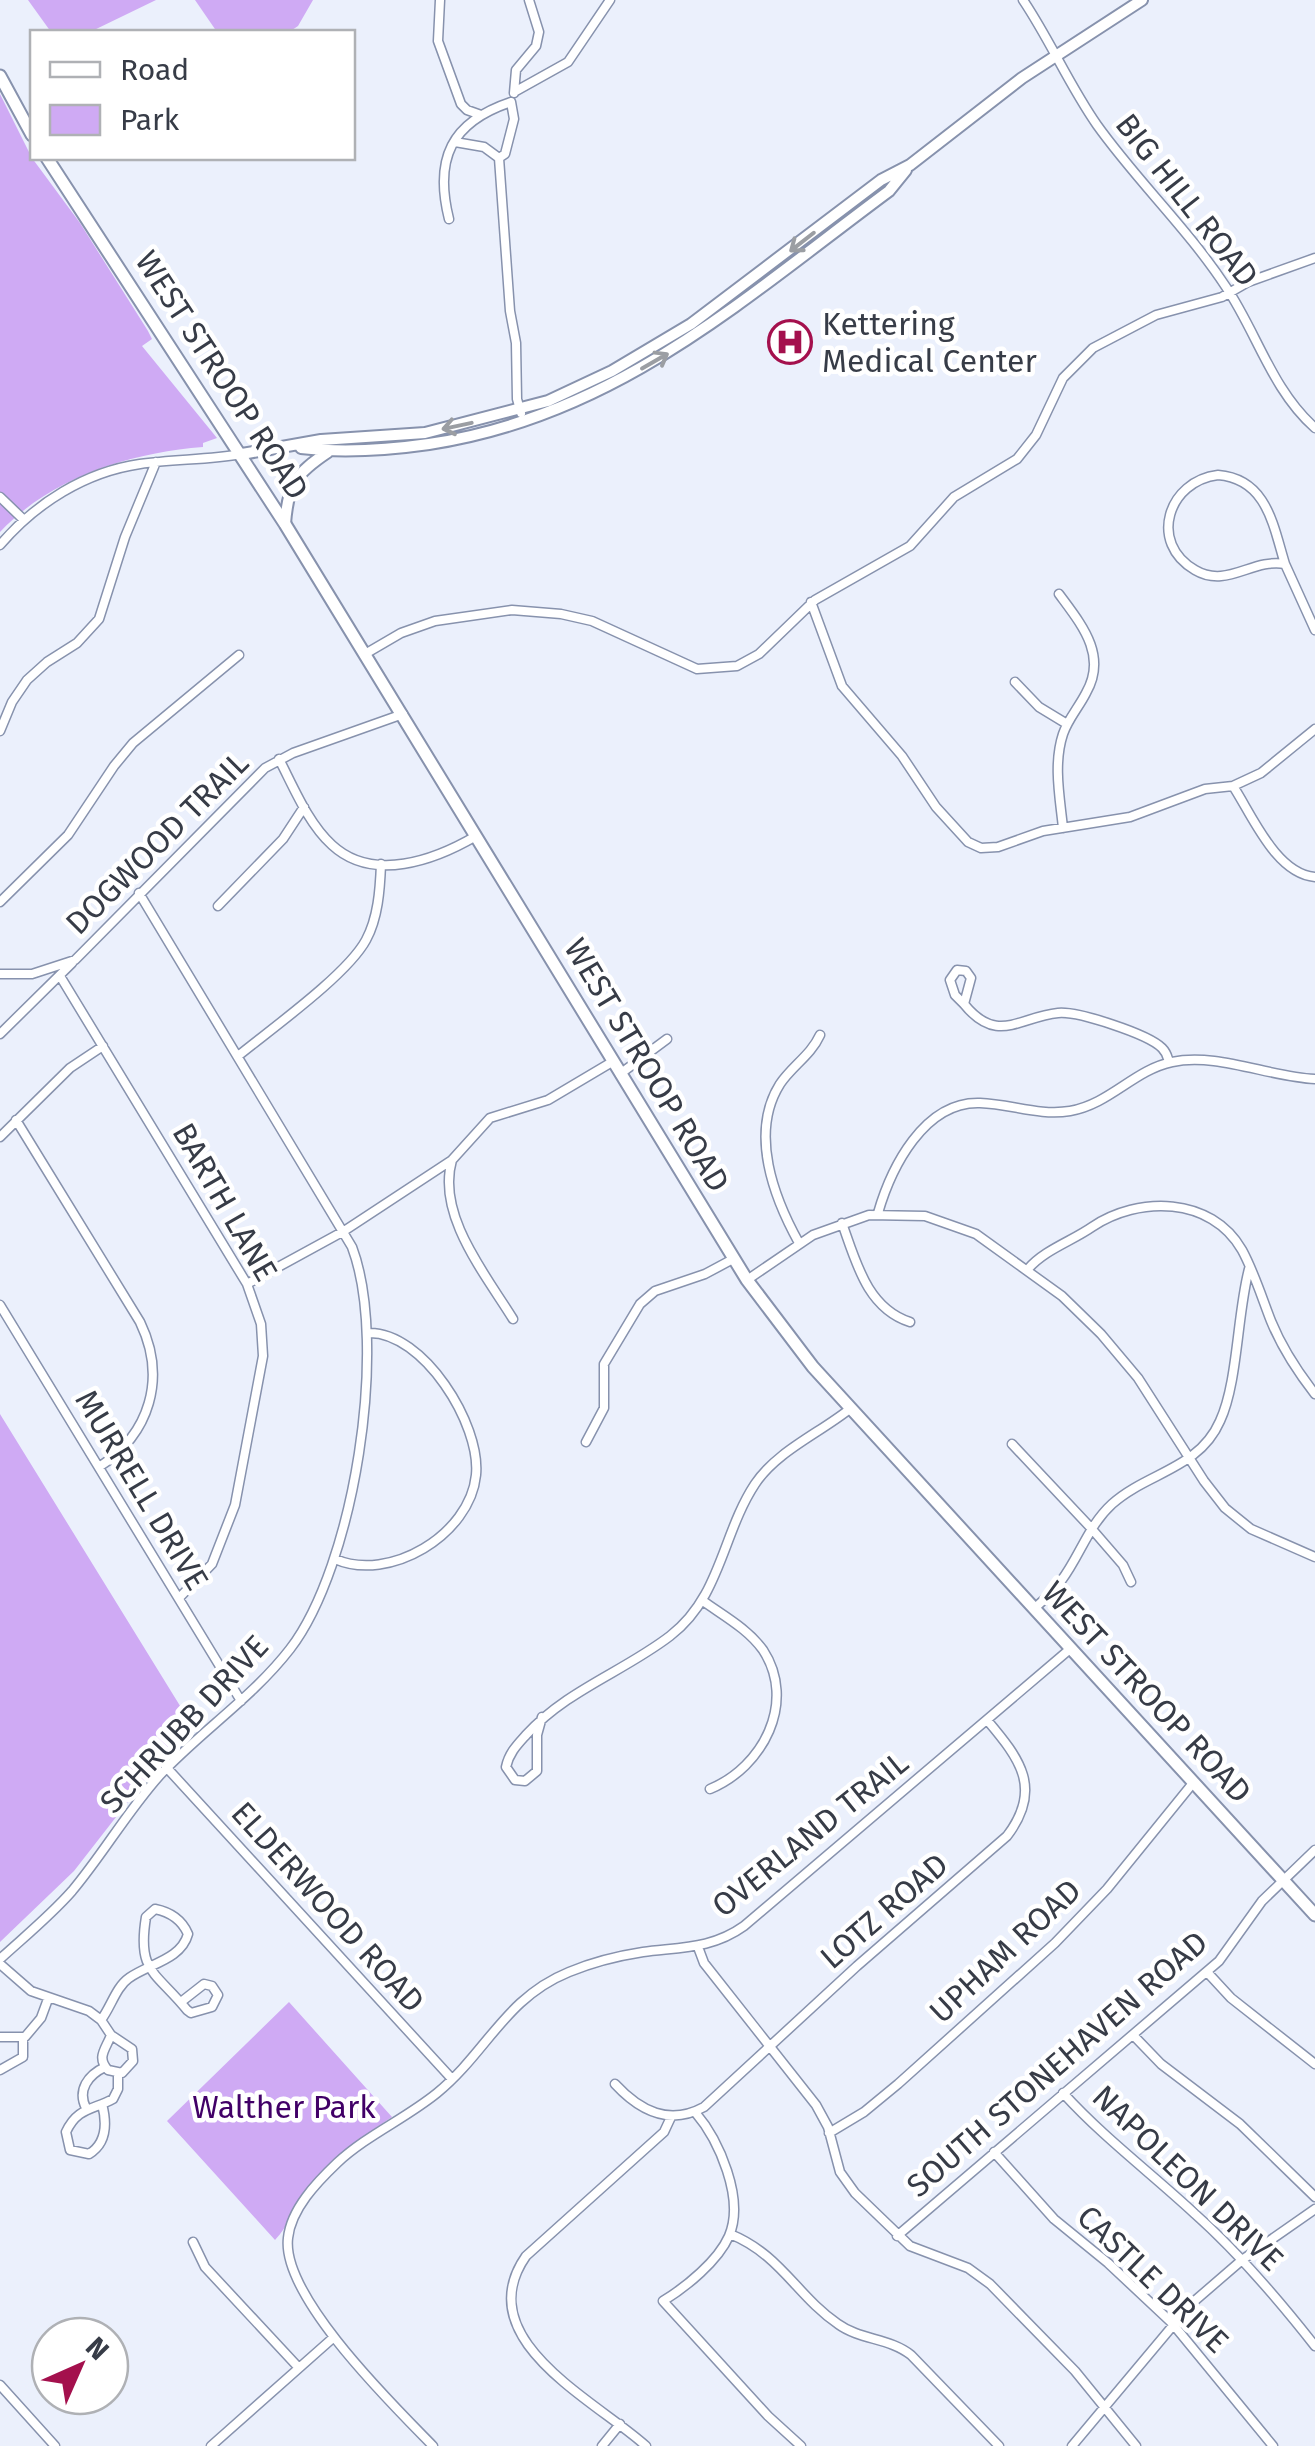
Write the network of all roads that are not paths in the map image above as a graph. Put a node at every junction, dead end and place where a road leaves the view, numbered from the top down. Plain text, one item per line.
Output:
1 (440, 0) edge
2 (529, 0) edge
3 (610, 0) edge
4 (1023, 0) edge
5 (1142, 0) edge
6 (1055, 56) junction
7 (0, 76) edge
8 (516, 90) junction
9 (511, 102) junction
10 (481, 115) junction
11 (30, 131) edge
12 (455, 142) junction
13 (500, 158) junction
14 (48, 160) edge
15 (449, 218) dead end
16 (1315, 258) edge
17 (1229, 292) junction
18 (523, 416) junction
19 (1315, 428) edge
20 (294, 447) junction
21 (329, 452) junction
22 (242, 454) junction
23 (156, 462) junction
24 (0, 498) edge
25 (24, 520) junction
26 (285, 524) junction
27 (0, 544) edge
28 (1285, 564) junction
29 (1059, 594) dead end
30 (811, 602) junction
31 (1315, 630) edge
32 (365, 654) junction
33 (239, 655) dead end
34 (1015, 682) dead end
35 (402, 714) junction
36 (1067, 724) junction
37 (1315, 729) edge
38 (0, 731) edge
39 (280, 760) junction
40 (1233, 786) junction
41 (304, 807) junction
42 (1063, 828) junction
43 (476, 836) junction
44 (381, 864) junction
45 (1315, 877) edge
46 (139, 892) junction
47 (0, 902) edge
48 (218, 906) dead end
49 (75, 960) junction
50 (0, 974) edge
51 (60, 976) junction
52 (964, 1004) dead end
53 (0, 1034) edge
54 (820, 1035) dead end
55 (667, 1039) dead end
56 (103, 1046) junction
57 (238, 1056) junction
58 (612, 1062) junction
59 (1170, 1062) junction
60 (620, 1074) junction
61 (1315, 1079) edge
62 (16, 1120) junction
63 (0, 1136) edge
64 (452, 1160) junction
65 (878, 1214) junction
66 (842, 1223) junction
67 (344, 1231) junction
68 (799, 1243) junction
69 (733, 1258) junction
70 (1028, 1269) junction
71 (1249, 1269) junction
72 (747, 1280) junction
73 (247, 1284) junction
74 (0, 1304) edge
75 (514, 1319) dead end
76 (910, 1322) dead end
77 (369, 1333) junction
78 (1315, 1394) edge
79 (851, 1408) junction
80 (586, 1442) dead end
81 (1012, 1444) dead end
82 (1190, 1458) junction
83 (99, 1467) junction
84 (1091, 1528) junction
85 (1315, 1558) edge
86 (335, 1559) junction
87 (1131, 1582) dead end
88 (179, 1598) junction
89 (703, 1602) junction
90 (1034, 1610) junction
91 (1070, 1648) junction
92 (241, 1701) junction
93 (546, 1714) junction
94 (987, 1720) junction
95 (167, 1768) junction
96 (1193, 1783) junction
97 (710, 1789) dead end
98 (1315, 1850) edge
99 (1283, 1879) junction
100 (1315, 1914) edge
101 (698, 1947) junction
102 (0, 1962) edge
103 (150, 1968) junction
104 (1207, 1972) junction
105 (48, 1999) junction
106 (180, 2002) junction
107 (101, 2020) junction
108 (111, 2035) junction
109 (1133, 2035) junction
110 (0, 2037) edge
111 (22, 2037) junction
112 (770, 2046) junction
113 (1315, 2064) edge
114 (105, 2068) junction
115 (0, 2070) edge
116 (118, 2074) junction
117 (452, 2079) junction
118 (616, 2084) dead end
119 (1064, 2093) junction
120 (102, 2104) junction
121 (86, 2108) junction
122 (696, 2112) junction
123 (671, 2117) junction
124 (830, 2132) junction
125 (994, 2152) junction
126 (1315, 2196) edge
127 (1315, 2209) edge
128 (730, 2234) junction
129 (897, 2236) junction
130 (193, 2242) dead end
131 (1242, 2260) junction
132 (663, 2301) junction
133 (650, 2302) dead end
134 (1172, 2323) junction
135 (334, 2337) junction
136 (1315, 2346) edge
137 (299, 2368) junction
138 (0, 2386) edge
139 (1104, 2406) junction
140 (620, 2424) junction
141 (56, 2446) edge
142 (211, 2446) edge
143 (433, 2446) edge
144 (602, 2446) edge
145 (646, 2446) edge
146 (802, 2446) edge
147 (1000, 2446) edge
148 (1072, 2446) edge
149 (1136, 2446) edge
150 (1273, 2446) edge

1 - 10 street
2 - 8 street
3 - 8 street
4 - 6 street, BIG HILL ROAD
5 - 6 street
6 - 17 street, BIG HILL ROAD
6 - 18 street
7 - 11 main road
8 - 9 street
9 - 10 street
9 - 13 street
10 - 12 street
12 - 13 street
12 - 15 street
13 - 18 street
14 - 22 main road, WEST STROOP ROAD
16 - 17 street
17 - 19 street, BIG HILL ROAD
17 - 30 street
18 -> 20 street
18 - 21 street
20 - 21 street
20 - 22 street
21 - 26 street
22 - 23 street
22 - 26 main road, WEST STROOP ROAD
23 - 25 street
23 - 38 street
24 - 25 street
25 - 27 street
26 - 32 main road, WEST STROOP ROAD
28 - 28 street
28 - 31 street
29 - 36 street
30 - 32 street
30 - 42 street
32 - 35 main road, WEST STROOP ROAD
33 - 47 street
34 - 36 street
35 - 39 street, DOGWOOD TRAIL
35 - 43 main road, WEST STROOP ROAD
36 - 42 street
37 - 40 street
39 - 41 street
39 - 46 street, DOGWOOD TRAIL
40 - 42 street
40 - 45 street
41 - 44 street
41 - 48 street
43 - 44 street
43 - 58 main road, WEST STROOP ROAD
44 - 57 street
46 - 49 street, DOGWOOD TRAIL
46 - 57 street, SCHRUBB DRIVE
49 - 50 street, DOGWOOD TRAIL
49 - 51 street
51 - 53 street
51 - 56 street, BARTH LANE
52 - 59 street
54 - 68 street
55 - 60 street
56 - 62 street
56 - 73 street, BARTH LANE
57 - 67 street, SCHRUBB DRIVE
58 - 60 main road, WEST STROOP ROAD
58 - 64 street
59 - 61 street
59 - 65 street
60 - 69 main road, WEST STROOP ROAD
62 - 63 street
62 - 83 street
64 - 67 street
64 - 75 street
65 - 66 street
65 - 70 street
66 - 68 street
66 - 76 street
67 - 73 street
67 - 77 street, SCHRUBB DRIVE
68 - 72 street
69 - 72 main road, WEST STROOP ROAD
69 - 80 street
70 - 71 street
70 - 82 street
71 - 78 street
71 - 82 street
72 - 79 main road, WEST STROOP ROAD
73 - 88 street, BARTH LANE
74 - 83 street, MURRELL DRIVE
77 - 86 street, SCHRUBB DRIVE
77 - 86 street
79 - 89 street
79 - 90 main road, WEST STROOP ROAD
81 - 84 street
82 - 84 street
82 - 85 street
83 - 88 street, MURRELL DRIVE
84 - 87 street
84 - 90 street
86 - 92 street, SCHRUBB DRIVE
88 - 92 street, MURRELL DRIVE
89 - 93 street
89 - 97 street
90 - 91 main road, WEST STROOP ROAD
91 - 94 street, OVERLAND TRAIL
91 - 96 main road, WEST STROOP ROAD
92 - 95 street, SCHRUBB DRIVE
93 - 93 street
94 - 101 street, OVERLAND TRAIL
94 - 112 street, LOTZ ROAD
95 - 102 street, SCHRUBB DRIVE
95 - 117 street, ELDERWOOD ROAD
96 - 99 main road, WEST STROOP ROAD
96 - 124 street, UPHAM ROAD
98 - 99 street, SOUTH STONEHAVEN ROAD
99 - 100 main road, WEST STROOP ROAD
99 - 104 street, SOUTH STONEHAVEN ROAD
101 - 112 street
101 - 117 street, OVERLAND TRAIL
102 - 105 street
103 - 103 street
103 - 106 street
103 - 107 street
104 - 109 street, SOUTH STONEHAVEN ROAD
104 - 113 street
105 - 107 street
105 - 111 street
106 - 106 street
107 - 108 street
108 - 114 street
108 - 116 street
109 - 119 street, SOUTH STONEHAVEN ROAD
109 - 126 street
110 - 111 street
111 - 115 street
112 - 122 street, LOTZ ROAD
112 - 124 street
114 - 116 street
114 - 121 street
116 - 120 street
117 - 135 street, OVERLAND TRAIL
118 - 123 street
119 - 125 street, SOUTH STONEHAVEN ROAD
119 - 131 street, NAPOLEON DRIVE
120 - 121 street
120 - 121 street
122 - 123 street
122 - 128 street
123 - 140 street
124 - 129 street
125 - 129 street, SOUTH STONEHAVEN ROAD
125 - 134 street, CASTLE DRIVE
127 - 131 street
128 - 132 street
128 - 147 street
129 - 139 street
130 - 137 street
131 - 134 street
131 - 136 street, NAPOLEON DRIVE
132 - 133 street
132 - 146 street
134 - 139 street
134 - 150 street, CASTLE DRIVE
135 - 137 street
135 - 143 street, OVERLAND TRAIL
137 - 142 street
138 - 141 street
139 - 148 street
139 - 149 street
140 - 144 street
140 - 145 street

